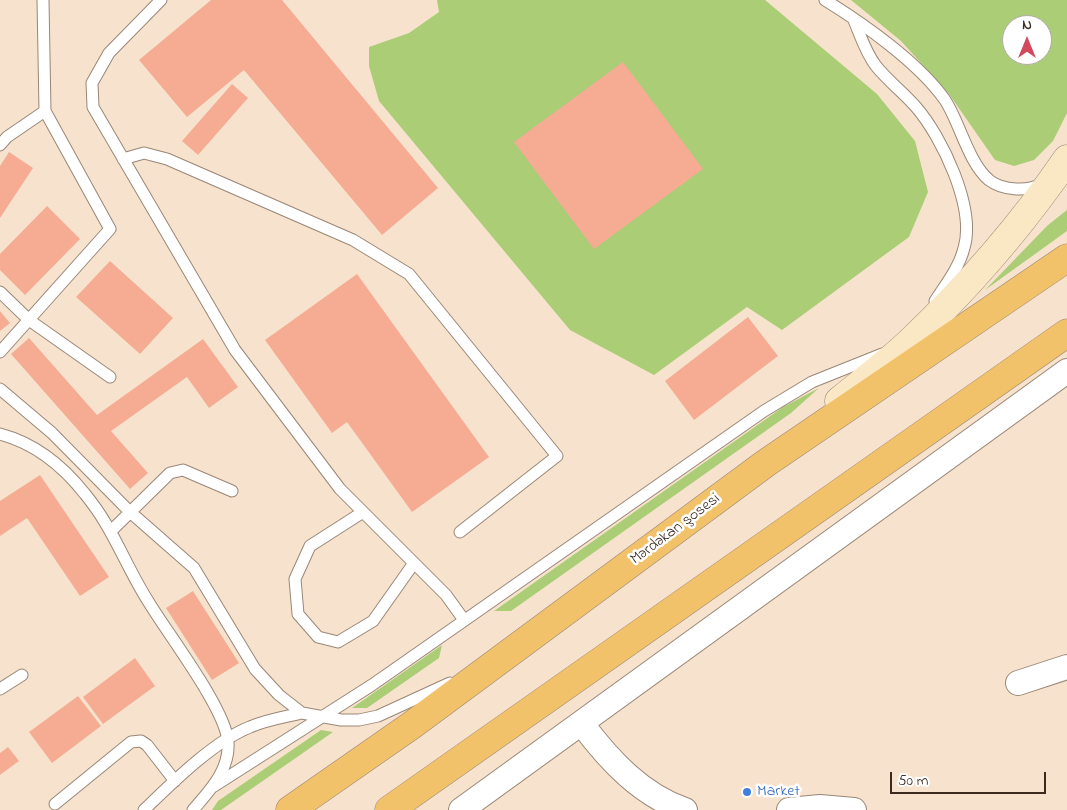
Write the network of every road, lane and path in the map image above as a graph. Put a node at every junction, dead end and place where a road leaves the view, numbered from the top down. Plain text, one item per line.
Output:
1 (43, 0) edge
2 (161, 0) edge
3 (825, 0) edge
4 (853, 18) junction
5 (45, 111) junction
6 (0, 145) edge
7 (123, 159) junction
8 (1064, 169) edge
9 (1060, 263) edge
10 (0, 292) edge
11 (965, 313) dead end
12 (29, 320) junction
13 (949, 321) dead end
14 (1067, 333) edge
15 (909, 343) junction
16 (0, 352) edge
17 (1067, 371) edge
18 (110, 377) dead end
19 (0, 389) edge
20 (0, 434) edge
21 (766, 463) junction
22 (232, 491) dead end
23 (129, 511) junction
24 (363, 512) junction
25 (112, 530) junction
26 (460, 532) dead end
27 (414, 563) junction
28 (464, 620) junction
29 (502, 660) junction
30 (1067, 667) edge
31 (22, 675) dead end
32 (1018, 683) dead end
33 (0, 689) edge
34 (302, 713) junction
35 (320, 717) junction
36 (582, 724) junction
37 (228, 739) junction
38 (175, 781) junction
39 (214, 786) junction
40 (55, 804) dead end
41 (144, 810) edge
42 (193, 810) edge
43 (290, 810) edge
44 (388, 810) edge
45 (461, 810) edge
46 (685, 810) edge
47 (788, 810) edge
48 (854, 810) edge

1 - 5 lane
2 - 7 lane
3 - 4 lane
4 - 8 lane
4 - 15 lane
5 - 6 lane
5 - 12 lane
7 - 24 lane
7 - 26 lane
8 - 15 main road
9 - 11 lane
9 - 21 highway, Mərdəkan şosesi
10 - 12 lane
12 - 16 lane
12 - 18 lane
13 - 15 lane
14 - 44 highway
15 - 21 main road
15 - 28 lane
17 - 36 street
19 - 23 lane
20 - 25 lane
21 - 29 highway, Mərdəkan şosesi
22 - 23 lane
23 - 25 lane
23 - 34 lane
24 - 27 lane
24 - 27 lane
25 - 37 lane
27 - 28 lane
28 - 35 lane
29 - 35 lane
29 - 43 highway, Mərdəkan şosesi
30 - 32 street
31 - 33 lane
34 - 35 lane
34 - 37 lane
35 - 39 lane
36 - 45 street
36 - 46 street
37 - 38 lane
37 - 39 lane
38 - 40 lane
38 - 41 lane
39 - 42 lane
47 - 48 street

